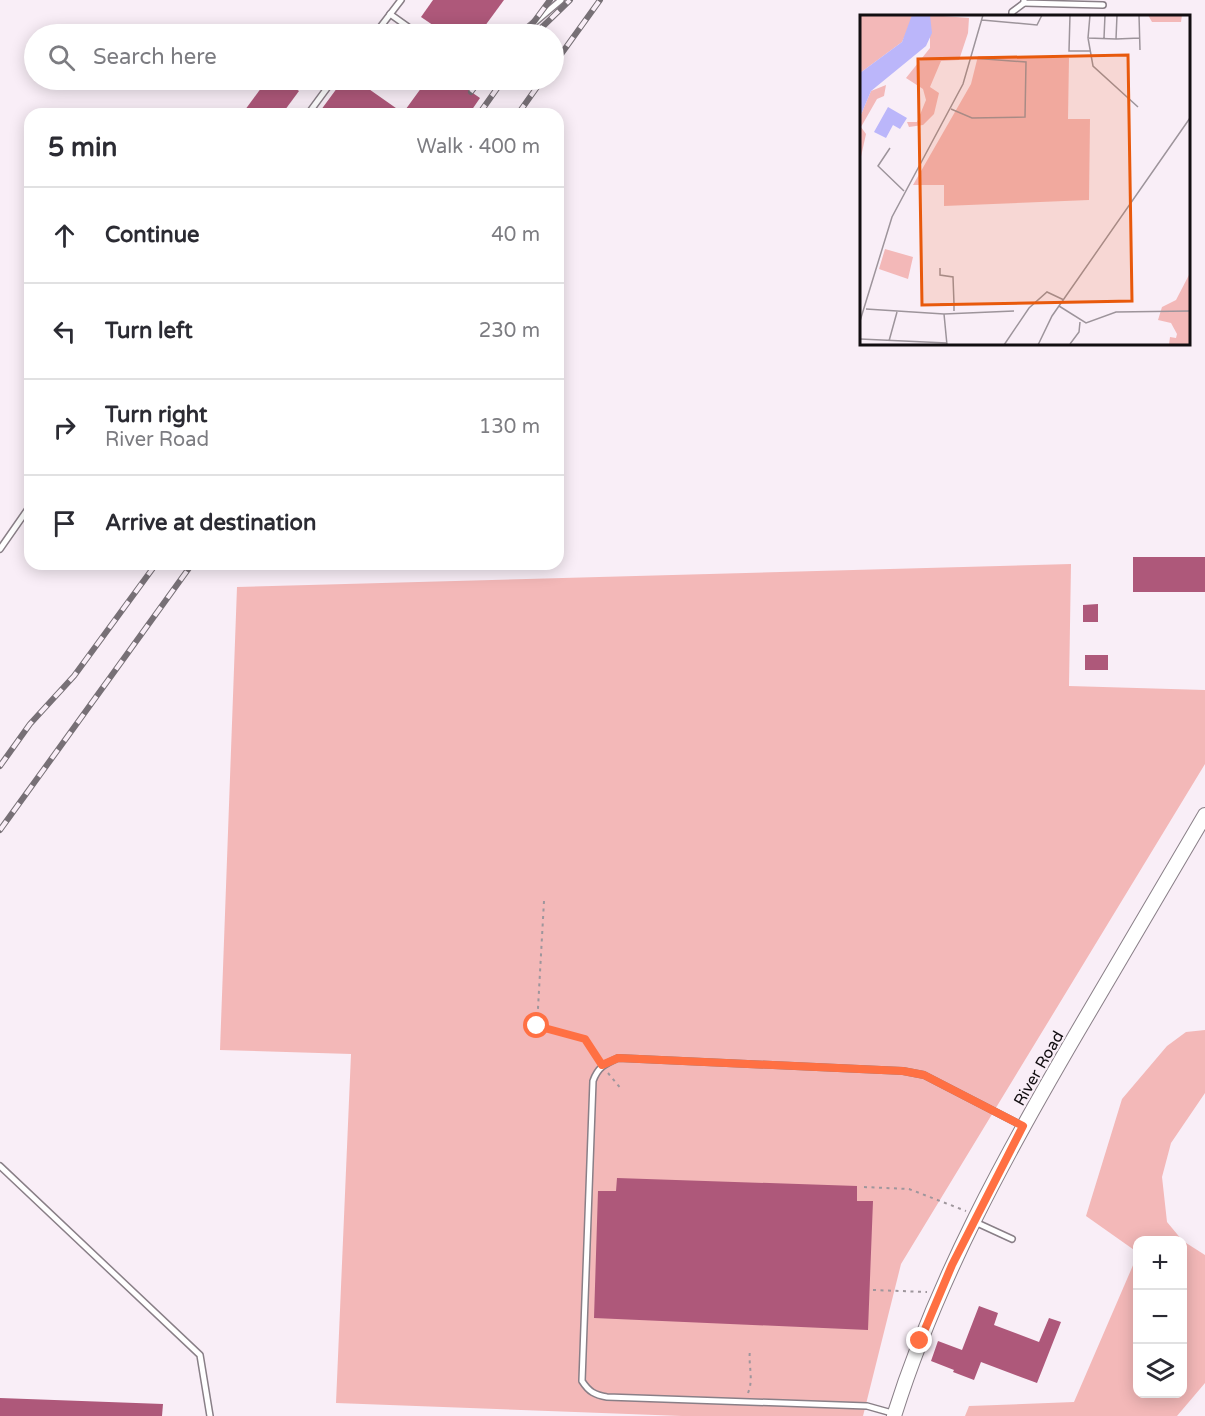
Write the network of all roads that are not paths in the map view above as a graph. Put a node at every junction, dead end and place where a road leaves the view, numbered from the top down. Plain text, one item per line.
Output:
1 (401, 0) edge
2 (561, 0) edge
3 (1024, 2) edge
4 (1103, 5) dead end
5 (390, 14) junction
6 (1012, 15) edge
7 (382, 24) edge
8 (404, 24) edge
9 (533, 24) edge
10 (326, 90) edge
11 (312, 108) edge
12 (24, 515) edge
13 (0, 549) edge
14 (1205, 815) edge
15 (1023, 1126) junction
16 (0, 1166) edge
17 (975, 1219) junction
18 (1012, 1239) dead end
19 (894, 1415) edge
20 (210, 1416) edge

1 - 5 lane
2 - 9 lane
3 - 4 lane
3 - 6 lane
5 - 7 lane
5 - 8 lane
10 - 11 lane
12 - 13 lane
14 - 15 street, River Road
15 - 17 street, River Road
15 - 19 lane
16 - 20 lane
17 - 18 lane
17 - 19 street, River Road

